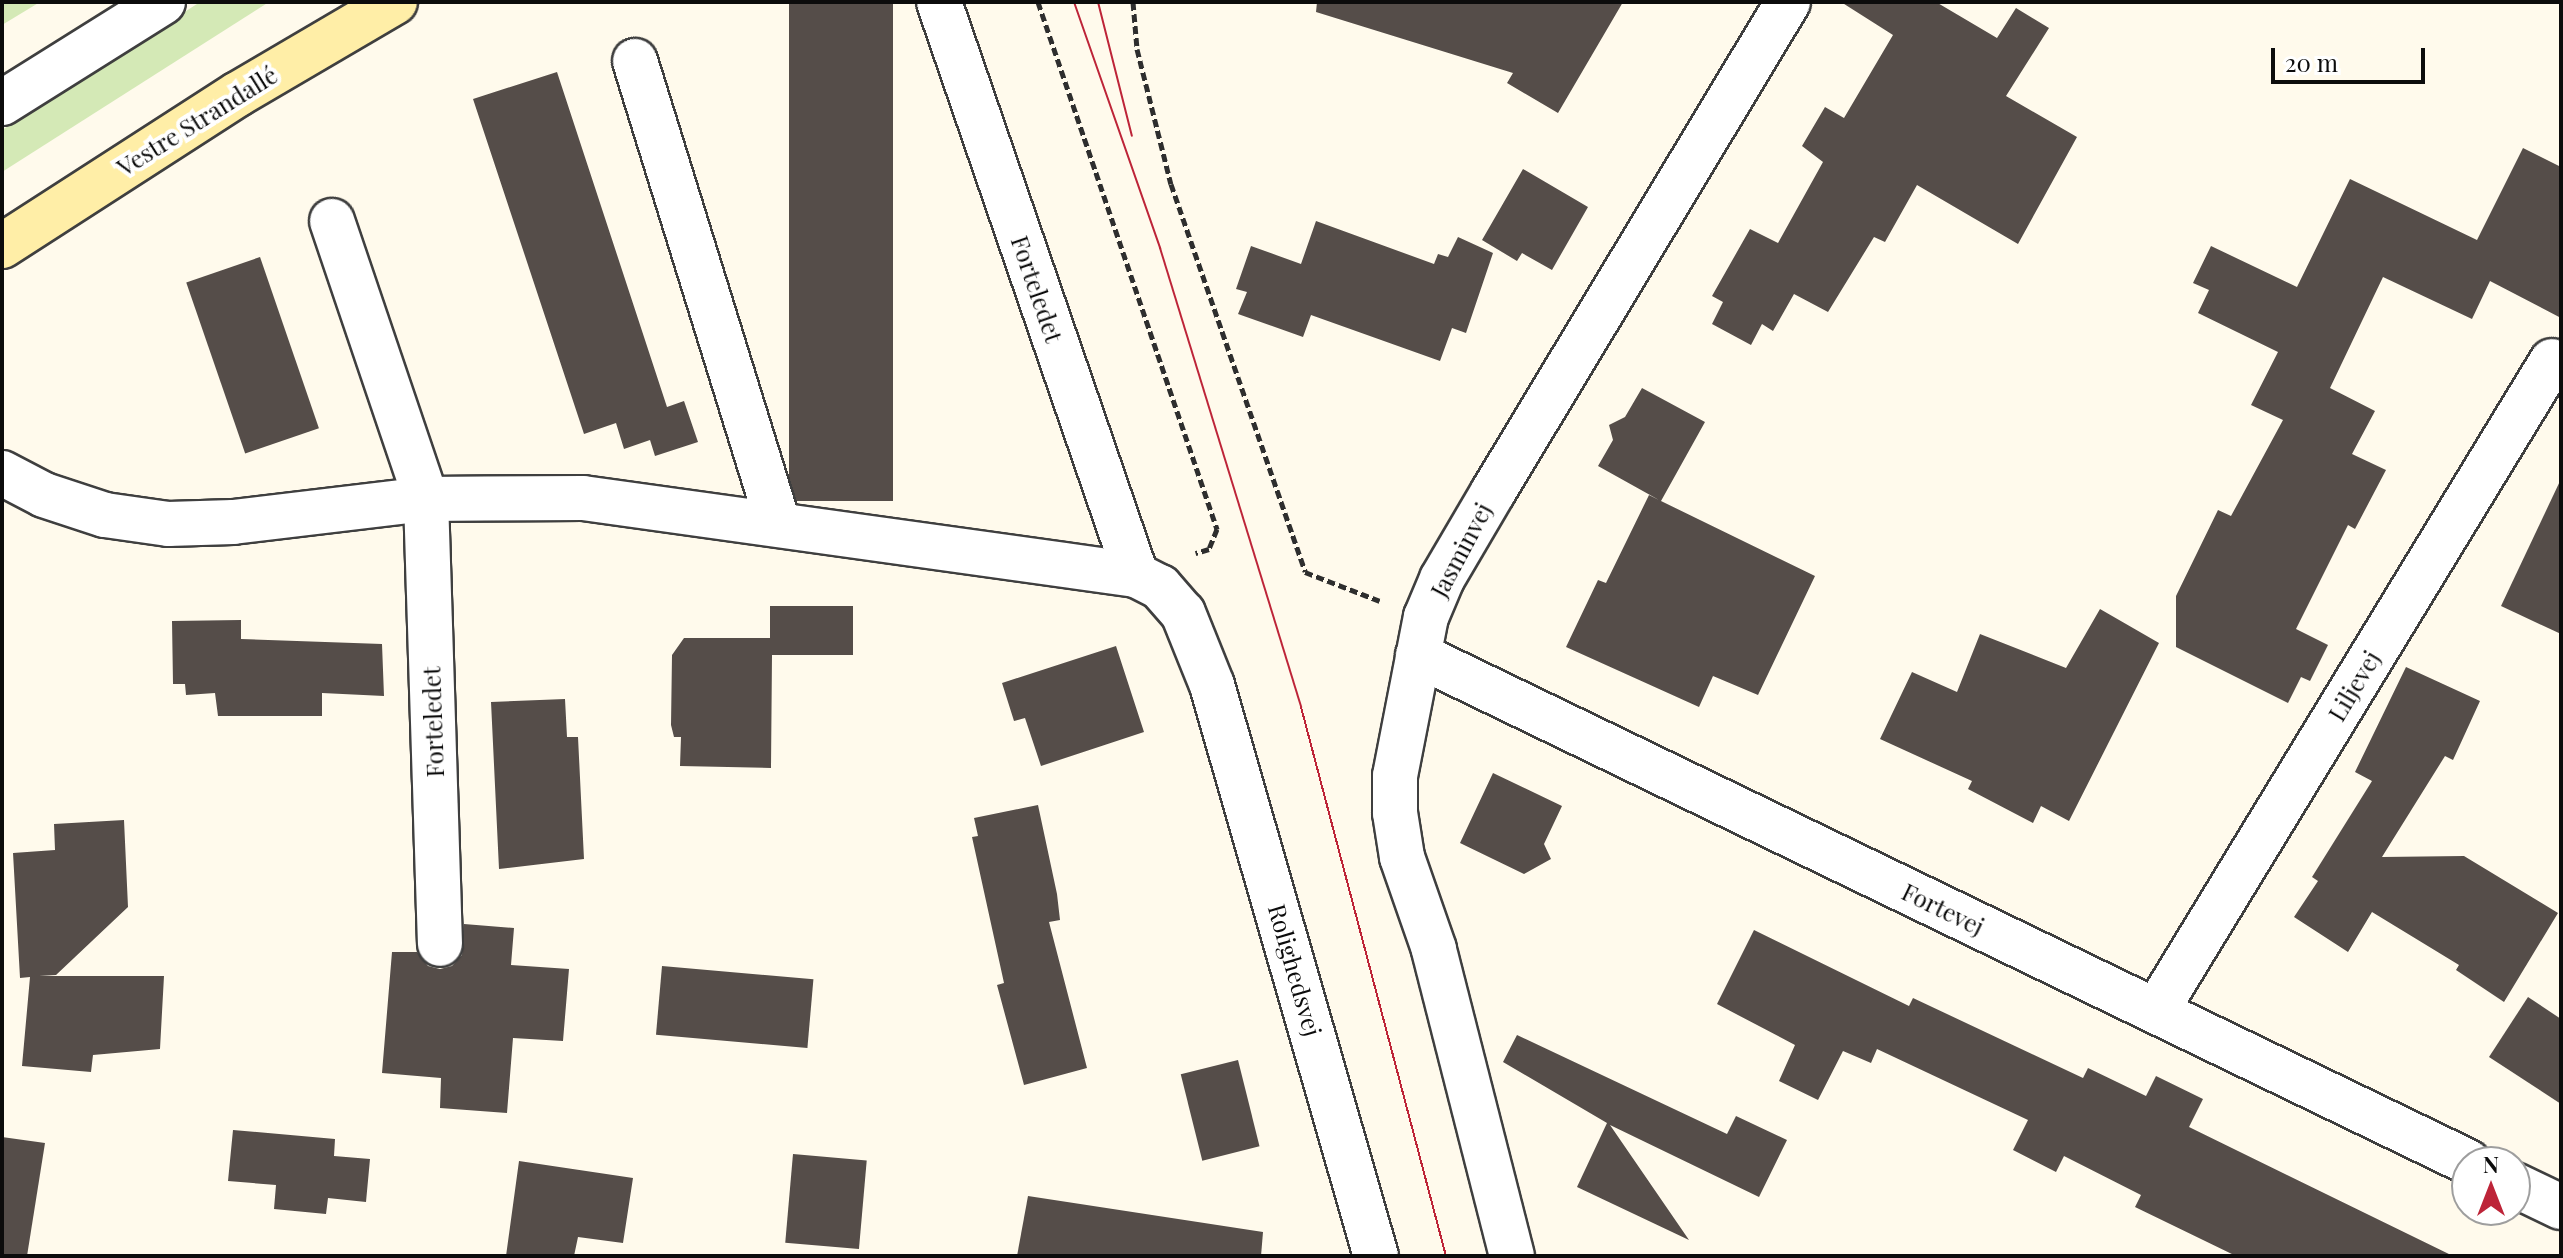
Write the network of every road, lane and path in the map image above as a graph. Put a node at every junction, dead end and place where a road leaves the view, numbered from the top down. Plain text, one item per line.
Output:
1 (163, 2) edge
2 (395, 2) edge
3 (939, 2) edge
4 (1038, 2) edge
5 (1133, 2) edge
6 (1788, 2) edge
7 (635, 61) dead end
8 (2, 103) edge
9 (332, 221) dead end
10 (2, 246) edge
11 (2552, 361) dead end
12 (2, 473) edge
13 (426, 499) junction
14 (778, 523) junction
15 (1136, 575) junction
16 (1183, 613) junction
17 (1422, 636) junction
18 (440, 944) dead end
19 (2156, 1011) junction
20 (2451, 1154) edge
21 (2531, 1193) edge
22 (2561, 1207) edge
23 (1376, 1256) edge
24 (1512, 1256) edge

1 - 8 street
2 - 10 street, Vestre Strandallé
3 - 15 street, Forteledet
4 - 16 path
5 - 17 path
6 - 17 street, Jasminvej
7 - 14 street
9 - 13 street, Forteledet
11 - 19 street, Liljevej
12 - 13 street
13 - 14 street
13 - 18 street, Forteledet
14 - 15 street
15 - 16 street
16 - 23 street, Rolighedsvej
17 - 19 street, Fortevej
17 - 24 street, Jasminvej
19 - 20 street, Fortevej
21 - 22 street

